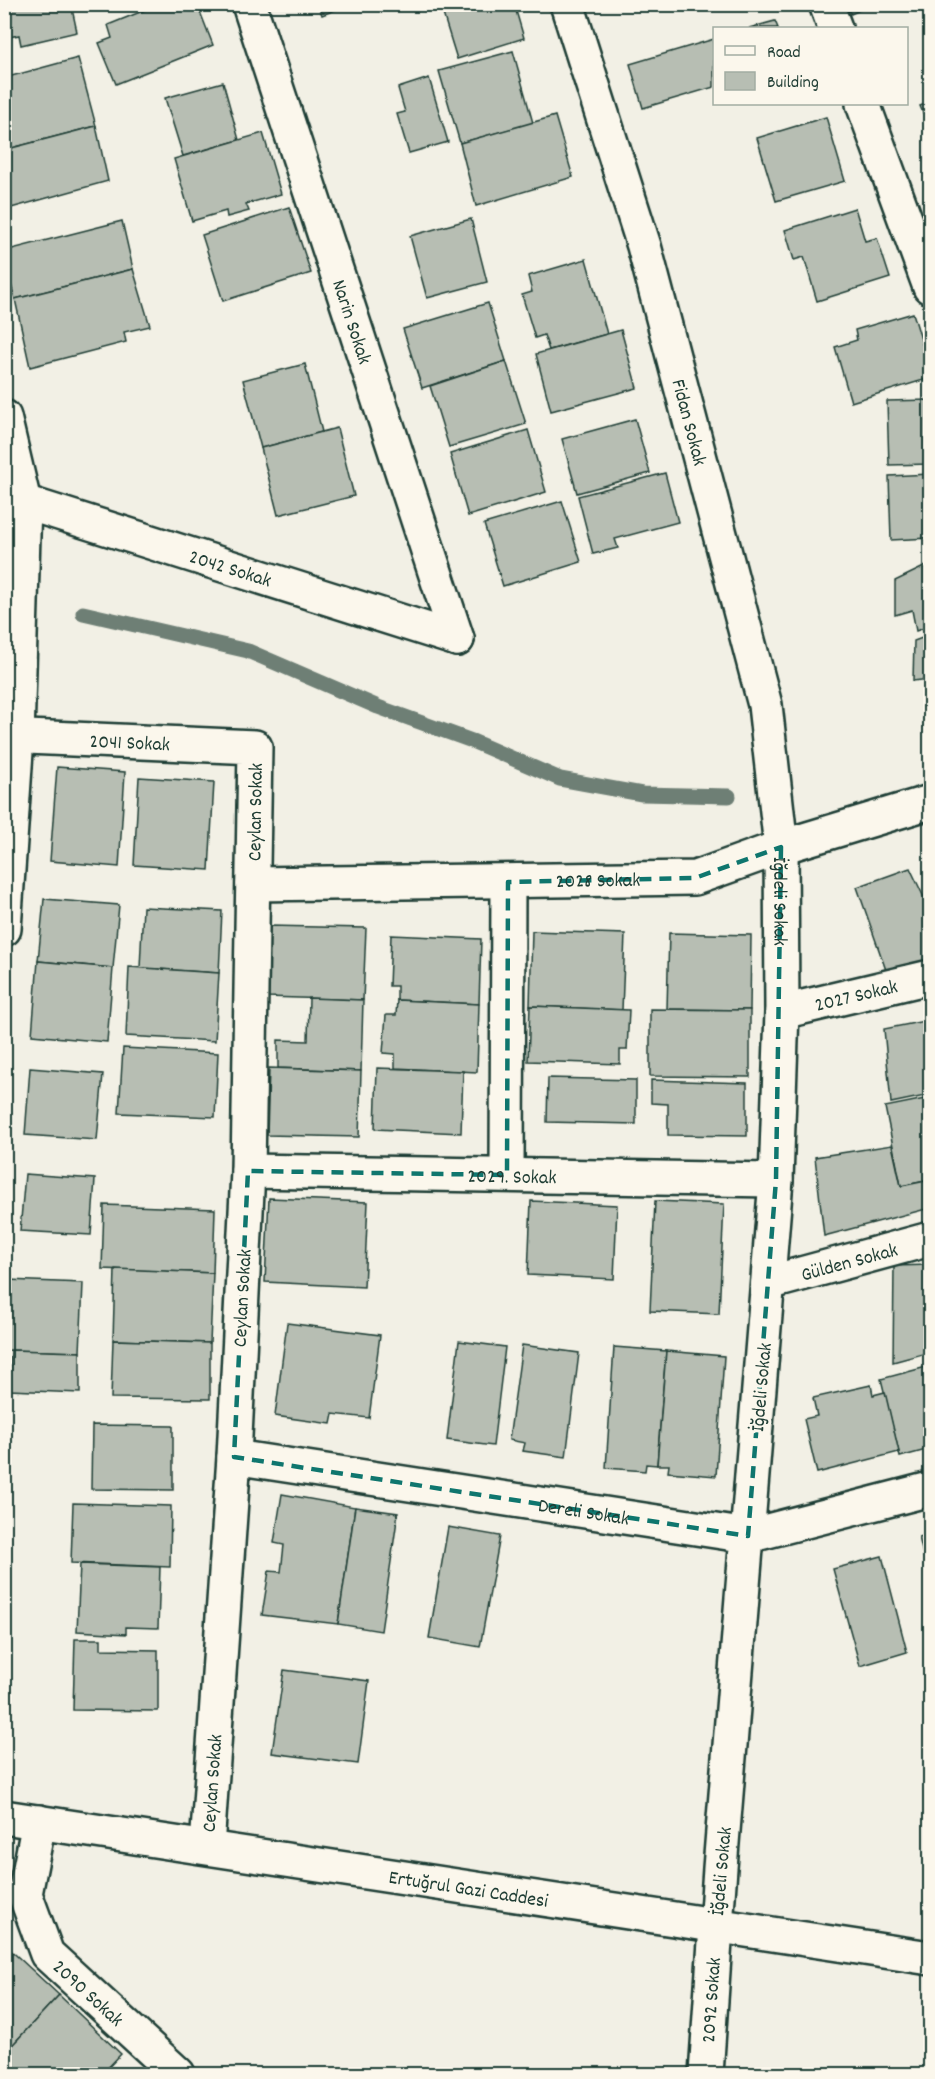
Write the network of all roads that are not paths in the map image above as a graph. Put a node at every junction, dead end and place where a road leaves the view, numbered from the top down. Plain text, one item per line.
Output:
1 (249, 4) edge
2 (567, 4) edge
3 (826, 4) edge
4 (835, 27) edge
5 (863, 105) edge
6 (930, 286) edge
7 (4, 417) edge
8 (14, 500) edge
9 (457, 639) joint
10 (10, 736) edge
11 (255, 747) joint
12 (930, 802) edge
13 (781, 847) junction
14 (508, 882) junction
15 (253, 884) junction
16 (4, 929) edge
17 (930, 977) edge
18 (782, 1012) junction
19 (248, 1171) junction
20 (507, 1175) junction
21 (776, 1180) junction
22 (930, 1239) edge
23 (768, 1283) junction
24 (234, 1457) junction
25 (930, 1489) edge
26 (748, 1536) junction
27 (4, 1817) edge
28 (39, 1822) junction
29 (207, 1847) junction
30 (715, 1926) junction
31 (930, 1958) edge
32 (178, 2074) edge
33 (706, 2074) edge

1 - 9 street, Narin Sokak
2 - 13 street, Fidan Sokak
3 - 4 street
5 - 6 street
7 - 8 street
8 - 9 street, 2042 Sokak
8 - 10 street
10 - 11 street, 2041 Sokak
10 - 16 street
11 - 15 street, Ceylan Sokak
12 - 13 street, 2028 Sokak
13 - 14 street, 2028 Sokak
13 - 18 street, İğdeli Sokak
14 - 15 street, 2028 Sokak
14 - 20 street
15 - 19 street, Ceylan Sokak
17 - 18 street, 2027 Sokak
18 - 21 street, İğdeli Sokak
19 - 20 street, 2029. Sokak
19 - 24 street, Ceylan Sokak
20 - 21 street, 2029. Sokak
21 - 23 street, İğdeli Sokak
22 - 23 street, Gülden Sokak
23 - 26 street, İğdeli Sokak
24 - 26 street, Dereli Sokak
24 - 29 street, Ceylan Sokak
25 - 26 street, Dereli Sokak
26 - 30 street, İğdeli Sokak
27 - 28 street, Ertuğrul Gazi Caddesi
28 - 29 street, Ertuğrul Gazi Caddesi
28 - 32 street, 2090 Sokak
29 - 30 street, Ertuğrul Gazi Caddesi
30 - 31 street, Ertuğrul Gazi Caddesi
30 - 33 street, 2092 Sokak

